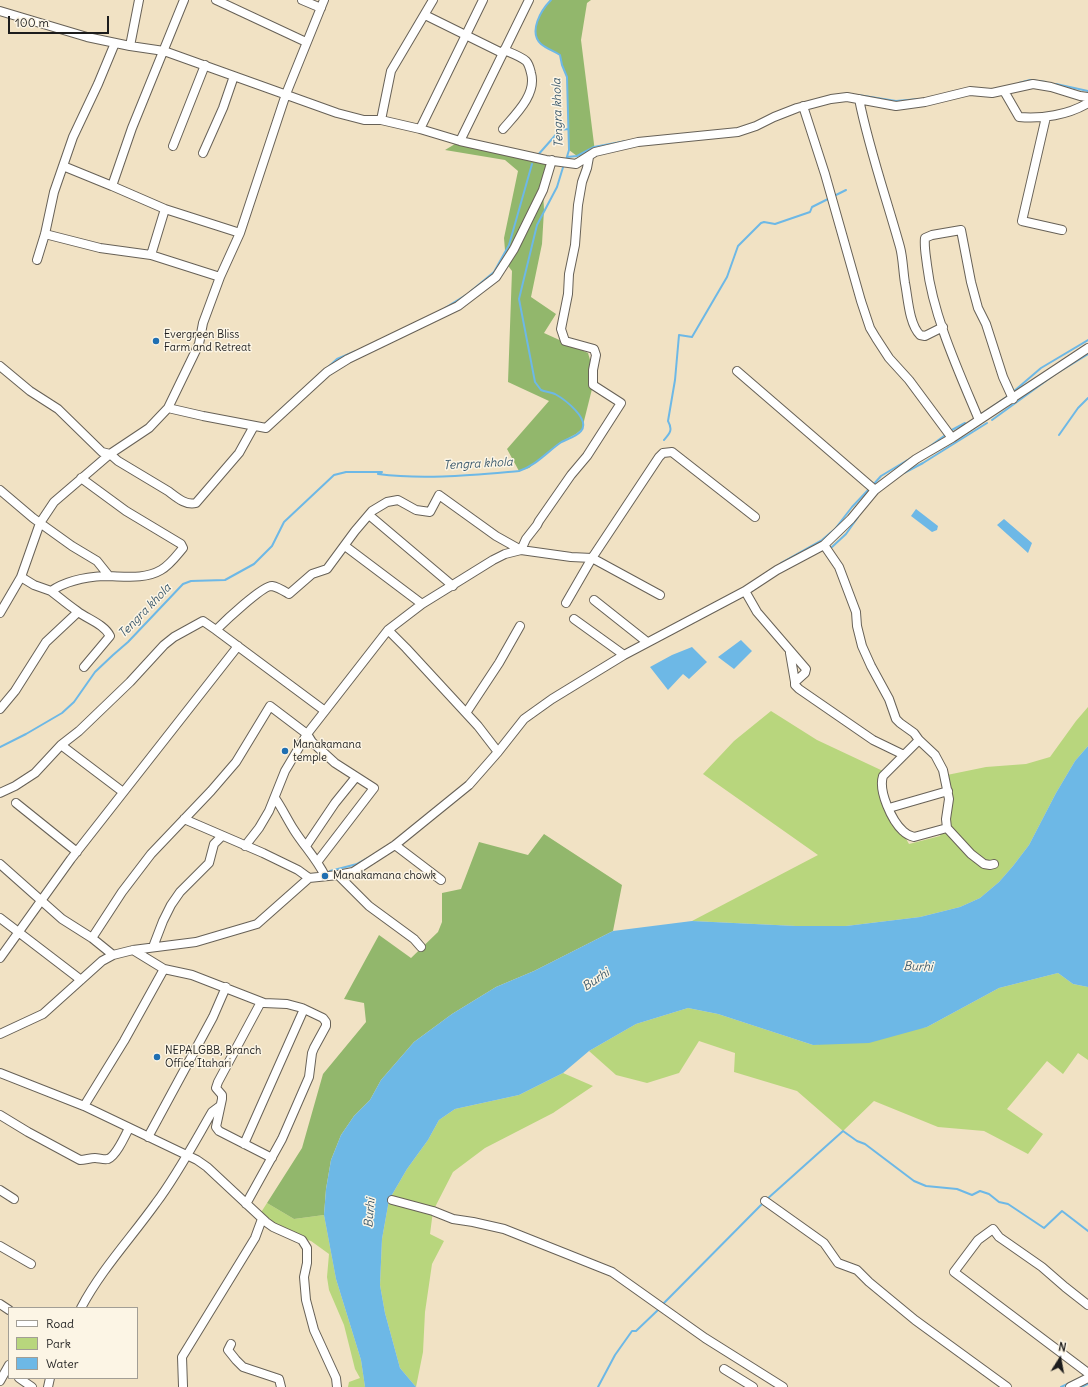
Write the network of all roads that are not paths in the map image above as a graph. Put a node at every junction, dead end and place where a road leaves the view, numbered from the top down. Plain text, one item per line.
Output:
1 (139, 0) edge
2 (184, 0) edge
3 (216, 0) edge
4 (302, 0) edge
5 (324, 0) edge
6 (433, 0) edge
7 (484, 0) edge
8 (528, 0) edge
9 (321, 8) junction
10 (0, 11) edge
11 (425, 15) junction
12 (467, 36) junction
13 (306, 42) junction
14 (116, 43) junction
15 (130, 46) junction
16 (164, 51) junction
17 (503, 52) junction
18 (205, 65) junction
19 (234, 76) junction
20 (1004, 91) junction
21 (286, 94) junction
22 (1088, 97) edge
23 (859, 99) junction
24 (1088, 103) edge
25 (803, 106) junction
26 (1046, 117) junction
27 (380, 120) junction
28 (420, 129) junction
29 (503, 129) dead end
30 (460, 141) junction
31 (173, 146) dead end
32 (204, 153) dead end
33 (589, 157) junction
34 (552, 160) junction
35 (63, 166) junction
36 (112, 186) junction
37 (165, 209) junction
38 (1062, 230) dead end
39 (240, 233) junction
40 (45, 234) junction
41 (151, 255) junction
42 (38, 260) dead end
43 (220, 277) junction
44 (943, 327) junction
45 (1088, 348) edge
46 (0, 366) edge
47 (737, 371) dead end
48 (1012, 399) junction
49 (168, 408) junction
50 (979, 420) junction
51 (254, 426) junction
52 (952, 438) junction
53 (110, 454) junction
54 (81, 478) junction
55 (872, 488) junction
56 (0, 490) edge
57 (369, 515) junction
58 (755, 517) dead end
59 (40, 522) junction
60 (824, 545) junction
61 (345, 546) junction
62 (521, 550) junction
63 (592, 558) junction
64 (109, 576) junction
65 (21, 577) junction
66 (453, 586) junction
67 (51, 591) junction
68 (745, 591) junction
69 (660, 596) dead end
70 (594, 600) dead end
71 (566, 603) dead end
72 (422, 604) junction
73 (78, 612) junction
74 (0, 613) edge
75 (574, 619) dead end
76 (520, 626) dead end
77 (216, 630) junction
78 (388, 630) junction
79 (647, 642) junction
80 (238, 646) junction
81 (790, 652) junction
82 (624, 655) junction
83 (84, 667) dead end
84 (795, 682) junction
85 (0, 709) edge
86 (325, 711) junction
87 (466, 714) junction
88 (307, 734) junction
89 (919, 740) junction
90 (61, 745) junction
91 (498, 752) junction
92 (904, 755) junction
93 (356, 777) junction
94 (948, 791) junction
95 (123, 792) junction
96 (0, 793) edge
97 (275, 798) junction
98 (16, 803) dead end
99 (889, 808) junction
100 (184, 819) junction
101 (947, 828) junction
102 (222, 836) junction
103 (395, 845) junction
104 (245, 846) junction
105 (306, 846) junction
106 (77, 852) junction
107 (318, 861) junction
108 (0, 864) edge
109 (994, 864) dead end
110 (338, 875) junction
111 (325, 876) junction
112 (308, 878) junction
113 (442, 880) dead end
114 (40, 901) junction
115 (0, 918) edge
116 (19, 932) junction
117 (92, 938) junction
118 (421, 947) dead end
119 (153, 948) junction
120 (133, 950) junction
121 (113, 955) junction
122 (0, 958) edge
123 (164, 969) junction
124 (80, 980) junction
125 (226, 987) junction
126 (261, 1002) junction
127 (304, 1009) junction
128 (0, 1034) edge
129 (0, 1073) edge
130 (84, 1106) junction
131 (220, 1106) junction
132 (0, 1115) edge
133 (129, 1128) junction
134 (148, 1138) junction
135 (244, 1144) junction
136 (186, 1156) junction
137 (272, 1158) junction
138 (0, 1190) edge
139 (14, 1199) dead end
140 (392, 1200) dead end
141 (765, 1201) dead end
142 (246, 1204) junction
143 (262, 1219) junction
144 (0, 1246) edge
145 (31, 1264) dead end
146 (1088, 1304) edge
147 (82, 1307) edge
148 (231, 1344) dead end
149 (6, 1368) edge
150 (724, 1369) dead end
151 (1088, 1373) edge
152 (1088, 1378) edge
153 (20, 1379) edge
154 (0, 1381) edge
155 (183, 1386) edge
156 (32, 1387) edge
157 (281, 1387) edge
158 (337, 1387) edge
159 (752, 1387) edge
160 (783, 1387) edge
161 (1007, 1387) edge
162 (1070, 1387) edge

1 - 15 street
2 - 16 street
3 - 13 street
4 - 9 street
5 - 9 street
6 - 11 street
7 - 12 street
8 - 17 street
9 - 13 street
10 - 14 street
11 - 12 street
11 - 27 street
12 - 17 street
12 - 28 street
13 - 21 street
14 - 15 street
14 - 35 street
15 - 16 street
16 - 18 street
16 - 36 street
17 - 29 street
17 - 30 street
18 - 19 street
18 - 31 street
19 - 21 street
19 - 32 street
20 - 22 street
20 - 23 street
20 - 26 street
21 - 27 street
21 - 39 street
23 - 25 street
23 - 44 street
24 - 26 street
25 - 33 street
25 - 52 street
26 - 38 street
27 - 28 street
28 - 30 street
30 - 34 street
33 - 34 street
33 - 62 street
34 - 51 street
35 - 36 street
35 - 40 street
36 - 37 street
37 - 39 street
37 - 41 street
39 - 43 street
40 - 41 street
40 - 42 street
41 - 43 street
43 - 49 street
44 - 48 street
44 - 50 street
45 - 48 street
46 - 53 street
47 - 55 street
48 - 50 street
49 - 51 street
49 - 53 street
50 - 52 street
51 - 53 street
52 - 55 street
53 - 54 street
54 - 59 street
54 - 64 street
55 - 60 street
56 - 59 street
57 - 61 street
57 - 62 street
57 - 66 street
58 - 63 street
59 - 64 street
59 - 65 street
60 - 68 street
60 - 89 street
61 - 72 street
61 - 77 street
62 - 63 street
62 - 66 street
63 - 69 street
63 - 71 street
64 - 67 street
65 - 67 street
65 - 74 street
66 - 72 street
67 - 73 street
68 - 79 street
68 - 81 street
70 - 79 street
72 - 78 street
73 - 83 street
73 - 85 street
75 - 82 street
76 - 87 street
77 - 80 street
77 - 90 street
78 - 86 street
78 - 87 street
79 - 82 street
80 - 86 street
80 - 95 street
81 - 84 street
81 - 84 street
82 - 91 street
84 - 92 street
86 - 88 street
87 - 91 street
88 - 93 street
88 - 97 street
88 - 100 street
89 - 92 street
89 - 94 street
90 - 95 street
90 - 96 street
91 - 103 street
92 - 99 street
93 - 105 street
93 - 107 street
94 - 99 street
94 - 101 street
95 - 106 street
97 - 104 street
97 - 105 street
98 - 106 street
99 - 101 street
100 - 102 street
100 - 117 street
101 - 109 street
102 - 104 street
102 - 119 street
103 - 110 street
103 - 113 street
104 - 112 street
105 - 107 street
106 - 114 street
107 - 111 street
108 - 114 street
110 - 111 street
110 - 118 street
111 - 112 street
112 - 119 street
114 - 116 street
114 - 117 street
115 - 116 street
116 - 122 street
116 - 124 street
117 - 121 street
119 - 120 street
120 - 121 street
120 - 123 street
121 - 124 street
123 - 125 street
123 - 130 street
124 - 128 street
125 - 126 street
125 - 134 street
126 - 127 street
126 - 131 street
127 - 135 street
127 - 137 street
129 - 130 street
130 - 133 street
131 - 135 street
131 - 136 street
132 - 133 street
133 - 134 street
134 - 136 street
135 - 137 street
136 - 142 street
136 - 147 street
137 - 142 street
138 - 139 street
140 - 160 street
141 - 161 street
142 - 143 street
143 - 155 street
143 - 158 street
144 - 145 street
146 - 151 street
148 - 157 street
149 - 154 street
150 - 159 street
152 - 162 street
153 - 156 street

